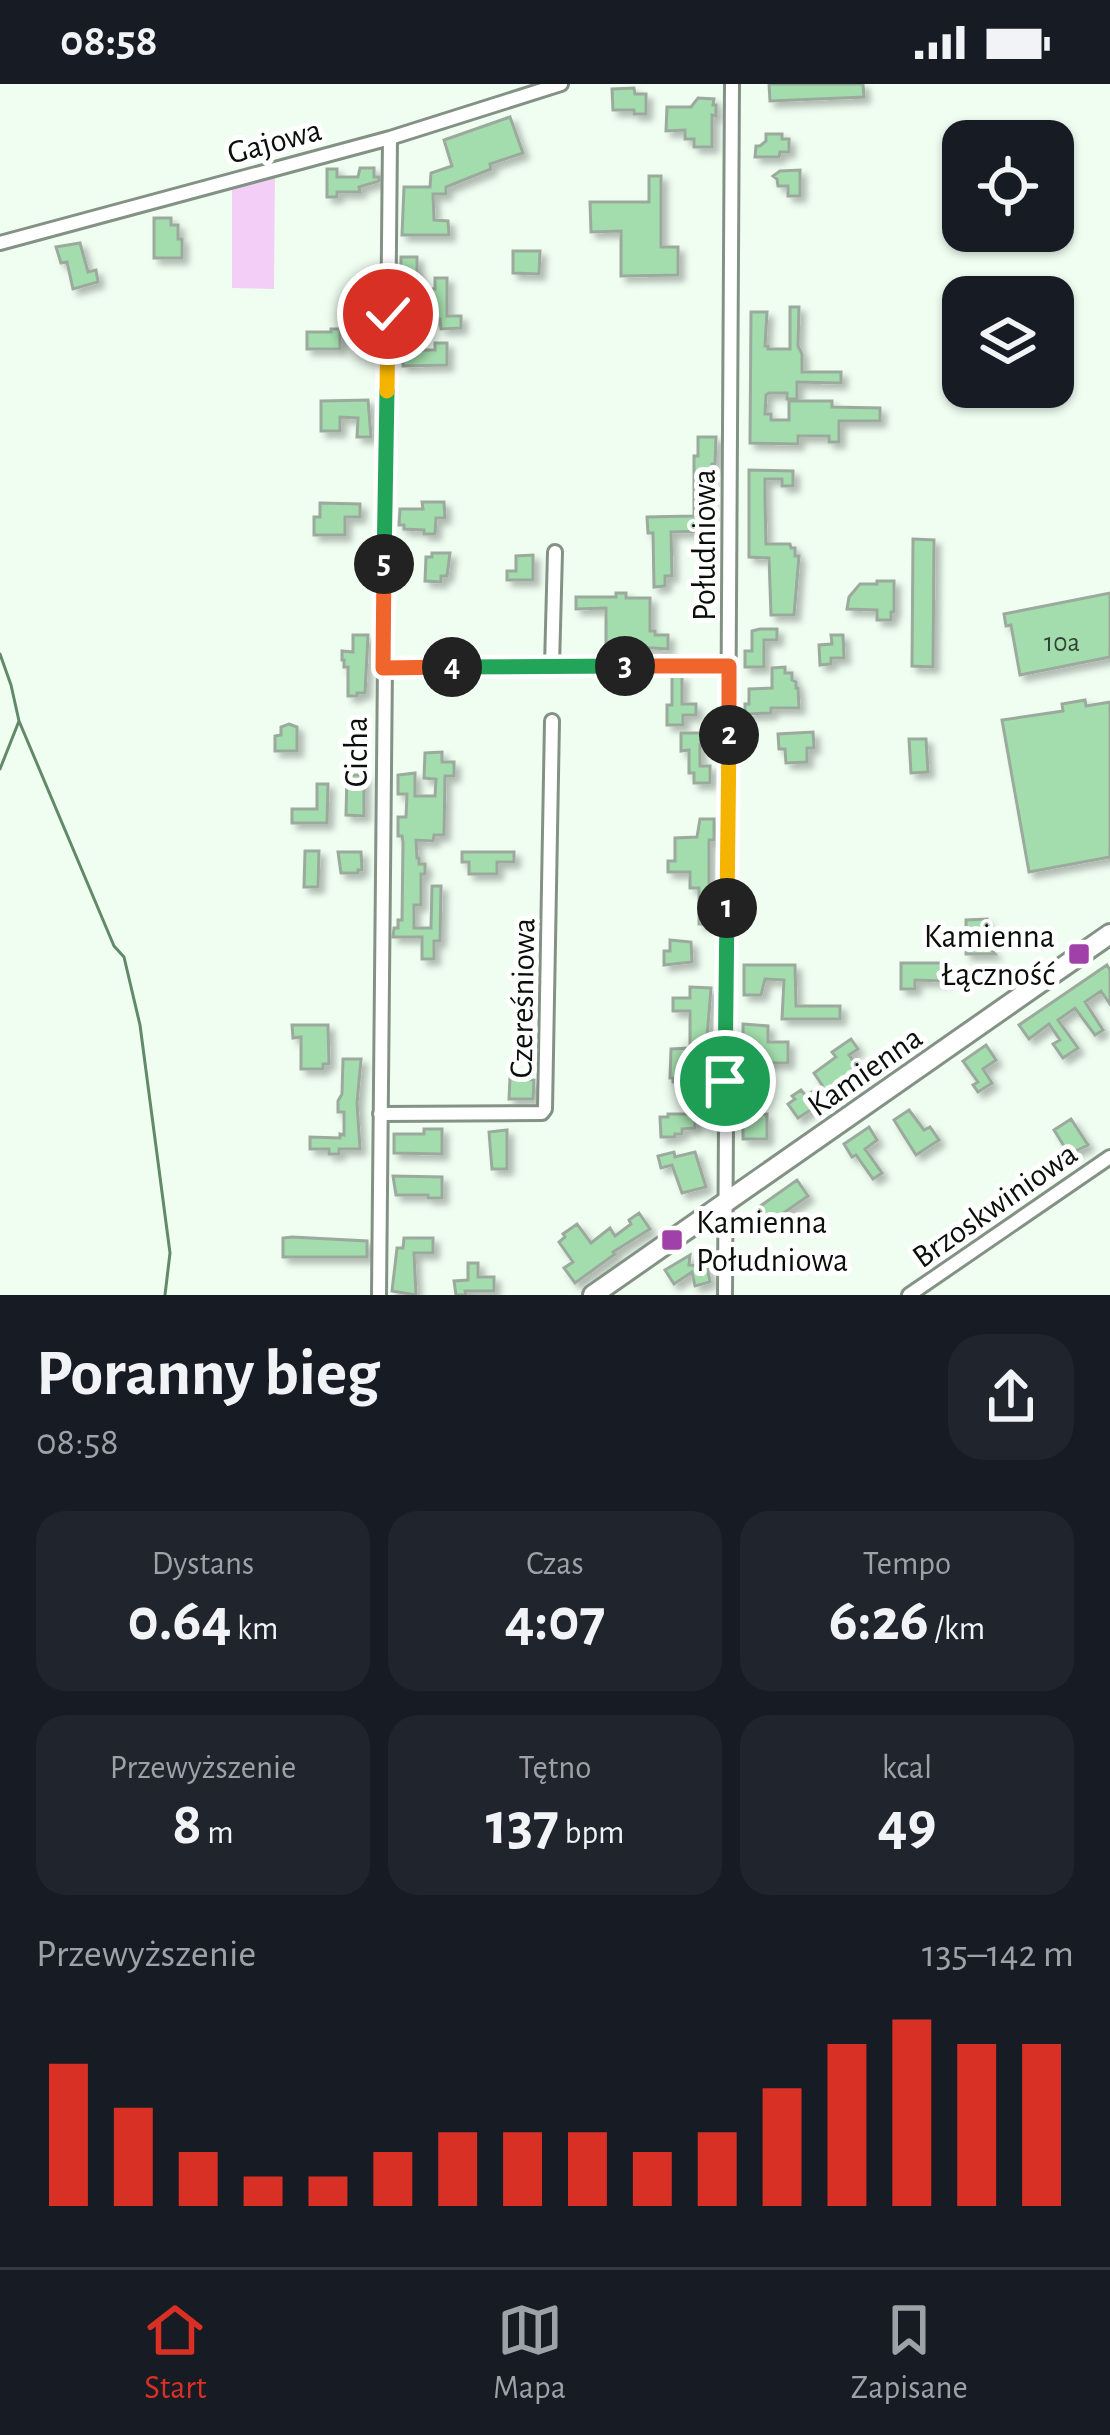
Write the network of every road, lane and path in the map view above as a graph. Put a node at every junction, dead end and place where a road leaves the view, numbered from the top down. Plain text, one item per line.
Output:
1 (561, 84) edge
2 (732, 84) edge
3 (390, 138) junction
4 (0, 243) edge
5 (555, 552) dead end
6 (552, 665) junction
7 (729, 666) junction
8 (383, 668) junction
9 (552, 721) dead end
10 (1110, 934) edge
11 (380, 1114) junction
12 (1110, 1157) edge
13 (725, 1203) junction
14 (379, 1295) edge
15 (593, 1295) edge
16 (724, 1295) edge
17 (909, 1295) edge

1 - 3 street, Gajowa
2 - 7 street, Południowa
3 - 4 street, Gajowa
3 - 8 street, Cicha
5 - 6 street
6 - 7 street
6 - 8 street
7 - 13 street, Południowa
8 - 11 street, Cicha
9 - 11 street, Czereśniowa
10 - 13 street, Kamienna
11 - 14 street, Cicha
12 - 17 street, Brzoskwiniowa
13 - 15 street, Kamienna
13 - 16 street, Południowa

